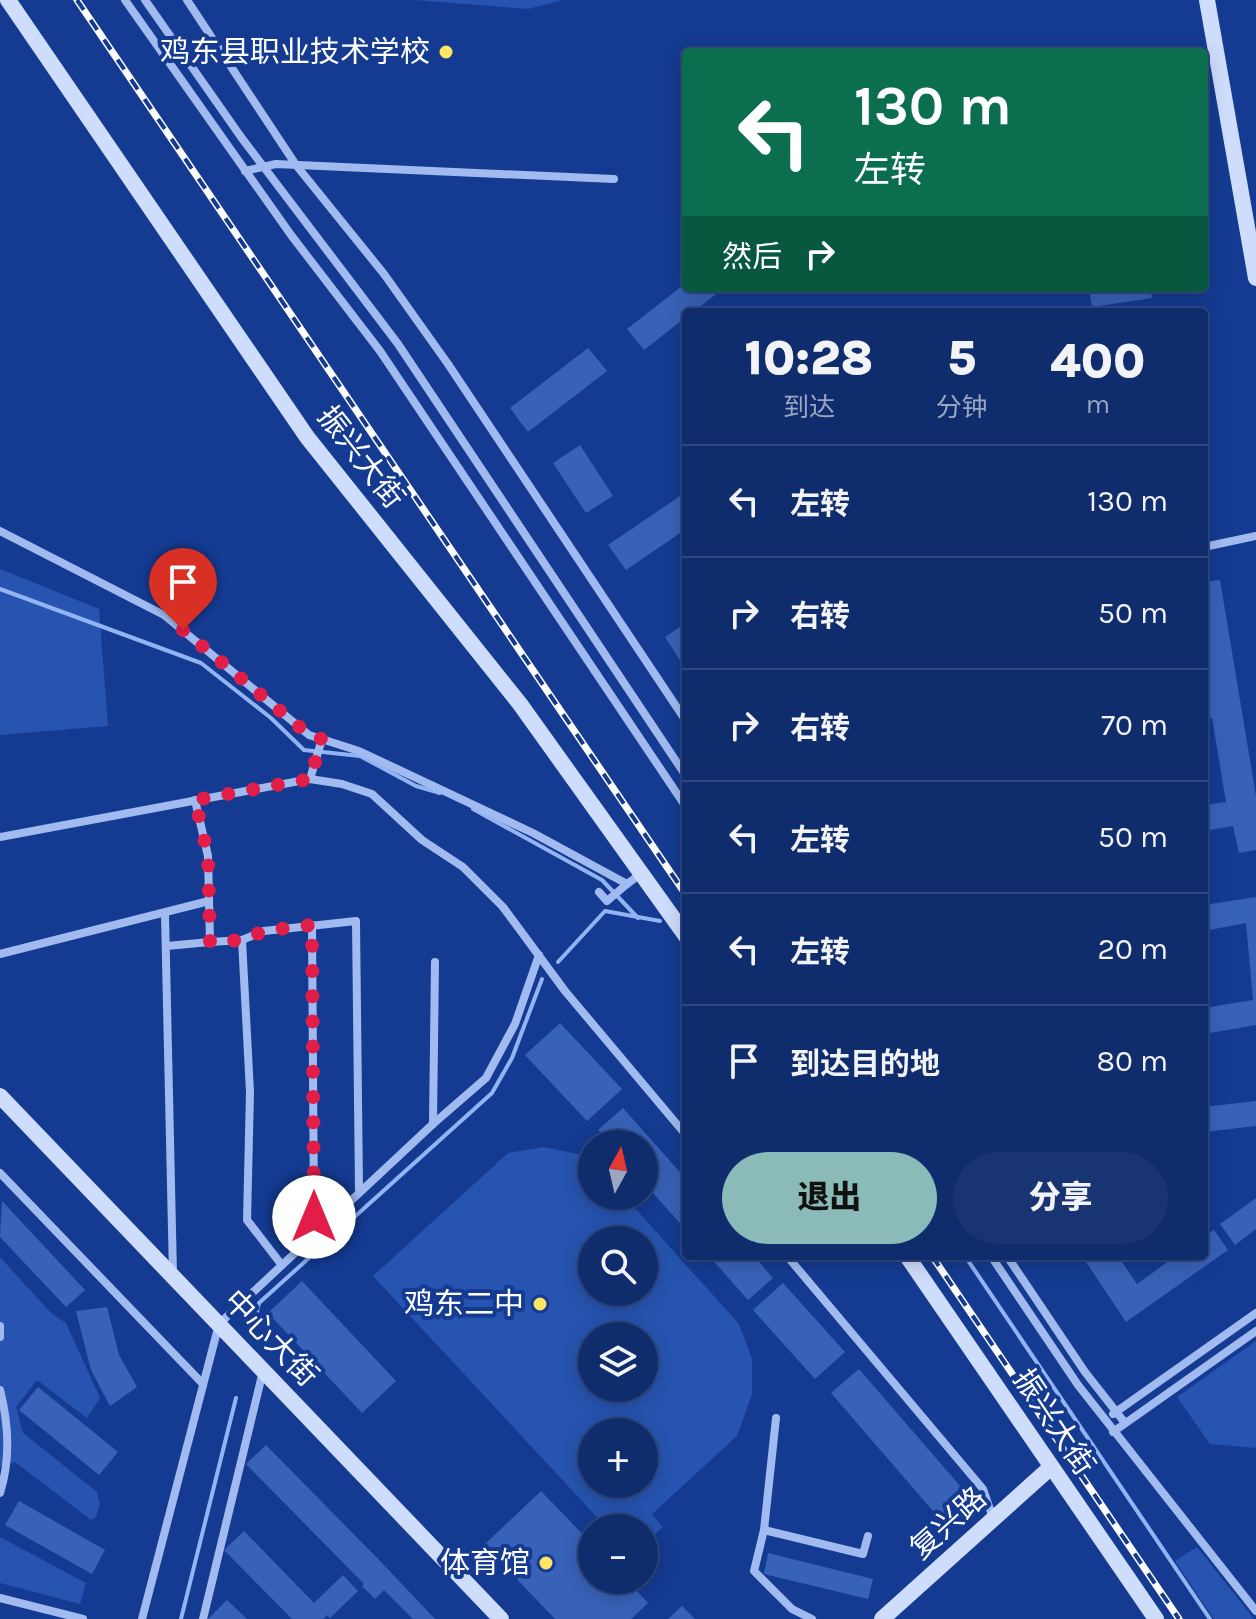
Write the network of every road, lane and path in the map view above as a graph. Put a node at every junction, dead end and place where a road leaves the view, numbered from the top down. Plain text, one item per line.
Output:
1 (8, 0) edge
2 (125, 0) edge
3 (145, 0) edge
4 (187, 0) edge
5 (198, 0) edge
6 (1207, 0) edge
7 (194, 11) junction
8 (262, 165) junction
9 (296, 165) junction
10 (245, 171) junction
11 (614, 179) dead end
12 (1250, 212) edge
13 (1256, 278) edge
14 (0, 531) edge
15 (1256, 536) edge
16 (1208, 546) edge
17 (682, 715) edge
18 (322, 739) junction
19 (682, 771) edge
20 (310, 779) junction
21 (682, 780) edge
22 (673, 788) junction
23 (195, 800) junction
24 (682, 801) edge
25 (0, 837) edge
26 (642, 873) junction
27 (627, 884) junction
28 (599, 892) dead end
29 (209, 901) junction
30 (165, 915) junction
31 (312, 925) junction
32 (682, 930) edge
33 (242, 940) junction
34 (210, 942) junction
35 (167, 946) junction
36 (0, 954) edge
37 (539, 955) junction
38 (435, 962) dead end
39 (0, 1096) edge
40 (433, 1124) junction
41 (682, 1130) edge
42 (0, 1173) edge
43 (359, 1189) junction
44 (320, 1227) junction
45 (790, 1260) edge
46 (910, 1260) edge
47 (994, 1260) edge
48 (1010, 1260) edge
49 (281, 1264) junction
50 (173, 1276) junction
51 (1256, 1313) edge
52 (219, 1324) junction
53 (0, 1326) edge
54 (1256, 1331) edge
55 (0, 1337) edge
56 (264, 1370) junction
57 (203, 1384) junction
58 (0, 1390) edge
59 (776, 1418) dead end
60 (1105, 1420) junction
61 (1125, 1423) junction
62 (1113, 1432) junction
63 (1050, 1468) junction
64 (2, 1479) edge
65 (0, 1493) edge
66 (993, 1519) junction
67 (764, 1530) junction
68 (868, 1536) dead end
69 (0, 1598) edge
70 (1256, 1611) edge
71 (83, 1619) edge
72 (142, 1619) edge
73 (203, 1619) edge
74 (501, 1619) edge
75 (812, 1619) edge
76 (882, 1619) edge
77 (1156, 1619) edge

1 - 26 street, 振兴大街
2 - 10 street
3 - 8 street
4 - 7 street
5 - 7 street
6 - 12 street
7 - 9 street
8 - 9 street
8 - 10 street
8 - 19 street
9 - 11 street
9 - 17 street
10 - 22 street
12 - 13 street
14 - 18 street
15 - 16 street
18 - 20 street
18 - 27 street
20 - 23 street
20 - 37 street
21 - 22 street
22 - 24 street
23 - 25 street
23 - 29 street
26 - 27 street
26 - 32 street, 振兴大街
27 - 28 street
29 - 30 street
29 - 34 street
30 - 35 street
30 - 36 street
31 - 33 street
31 - 43 street
31 - 44 street
33 - 34 street
33 - 49 street
34 - 35 street
35 - 50 street
37 - 40 street
37 - 41 street
38 - 40 street
39 - 50 street, 中心大街
40 - 43 street
42 - 57 street
43 - 44 street
44 - 49 street
45 - 66 street
46 - 63 street, 振兴大街
47 - 60 street
48 - 61 street
49 - 52 street
50 - 52 street, 中心大街
51 - 60 street
52 - 56 street, 中心大街
52 - 57 street
53 - 55 street
54 - 61 street
56 - 73 street
56 - 74 street, 中心大街
57 - 72 street
58 - 64 street
59 - 67 street
60 - 62 street
61 - 62 street
62 - 70 street
63 - 66 street, 复兴路
63 - 77 street, 振兴大街
64 - 65 street
66 - 76 street, 复兴路
67 - 68 street
67 - 75 street
69 - 71 street

